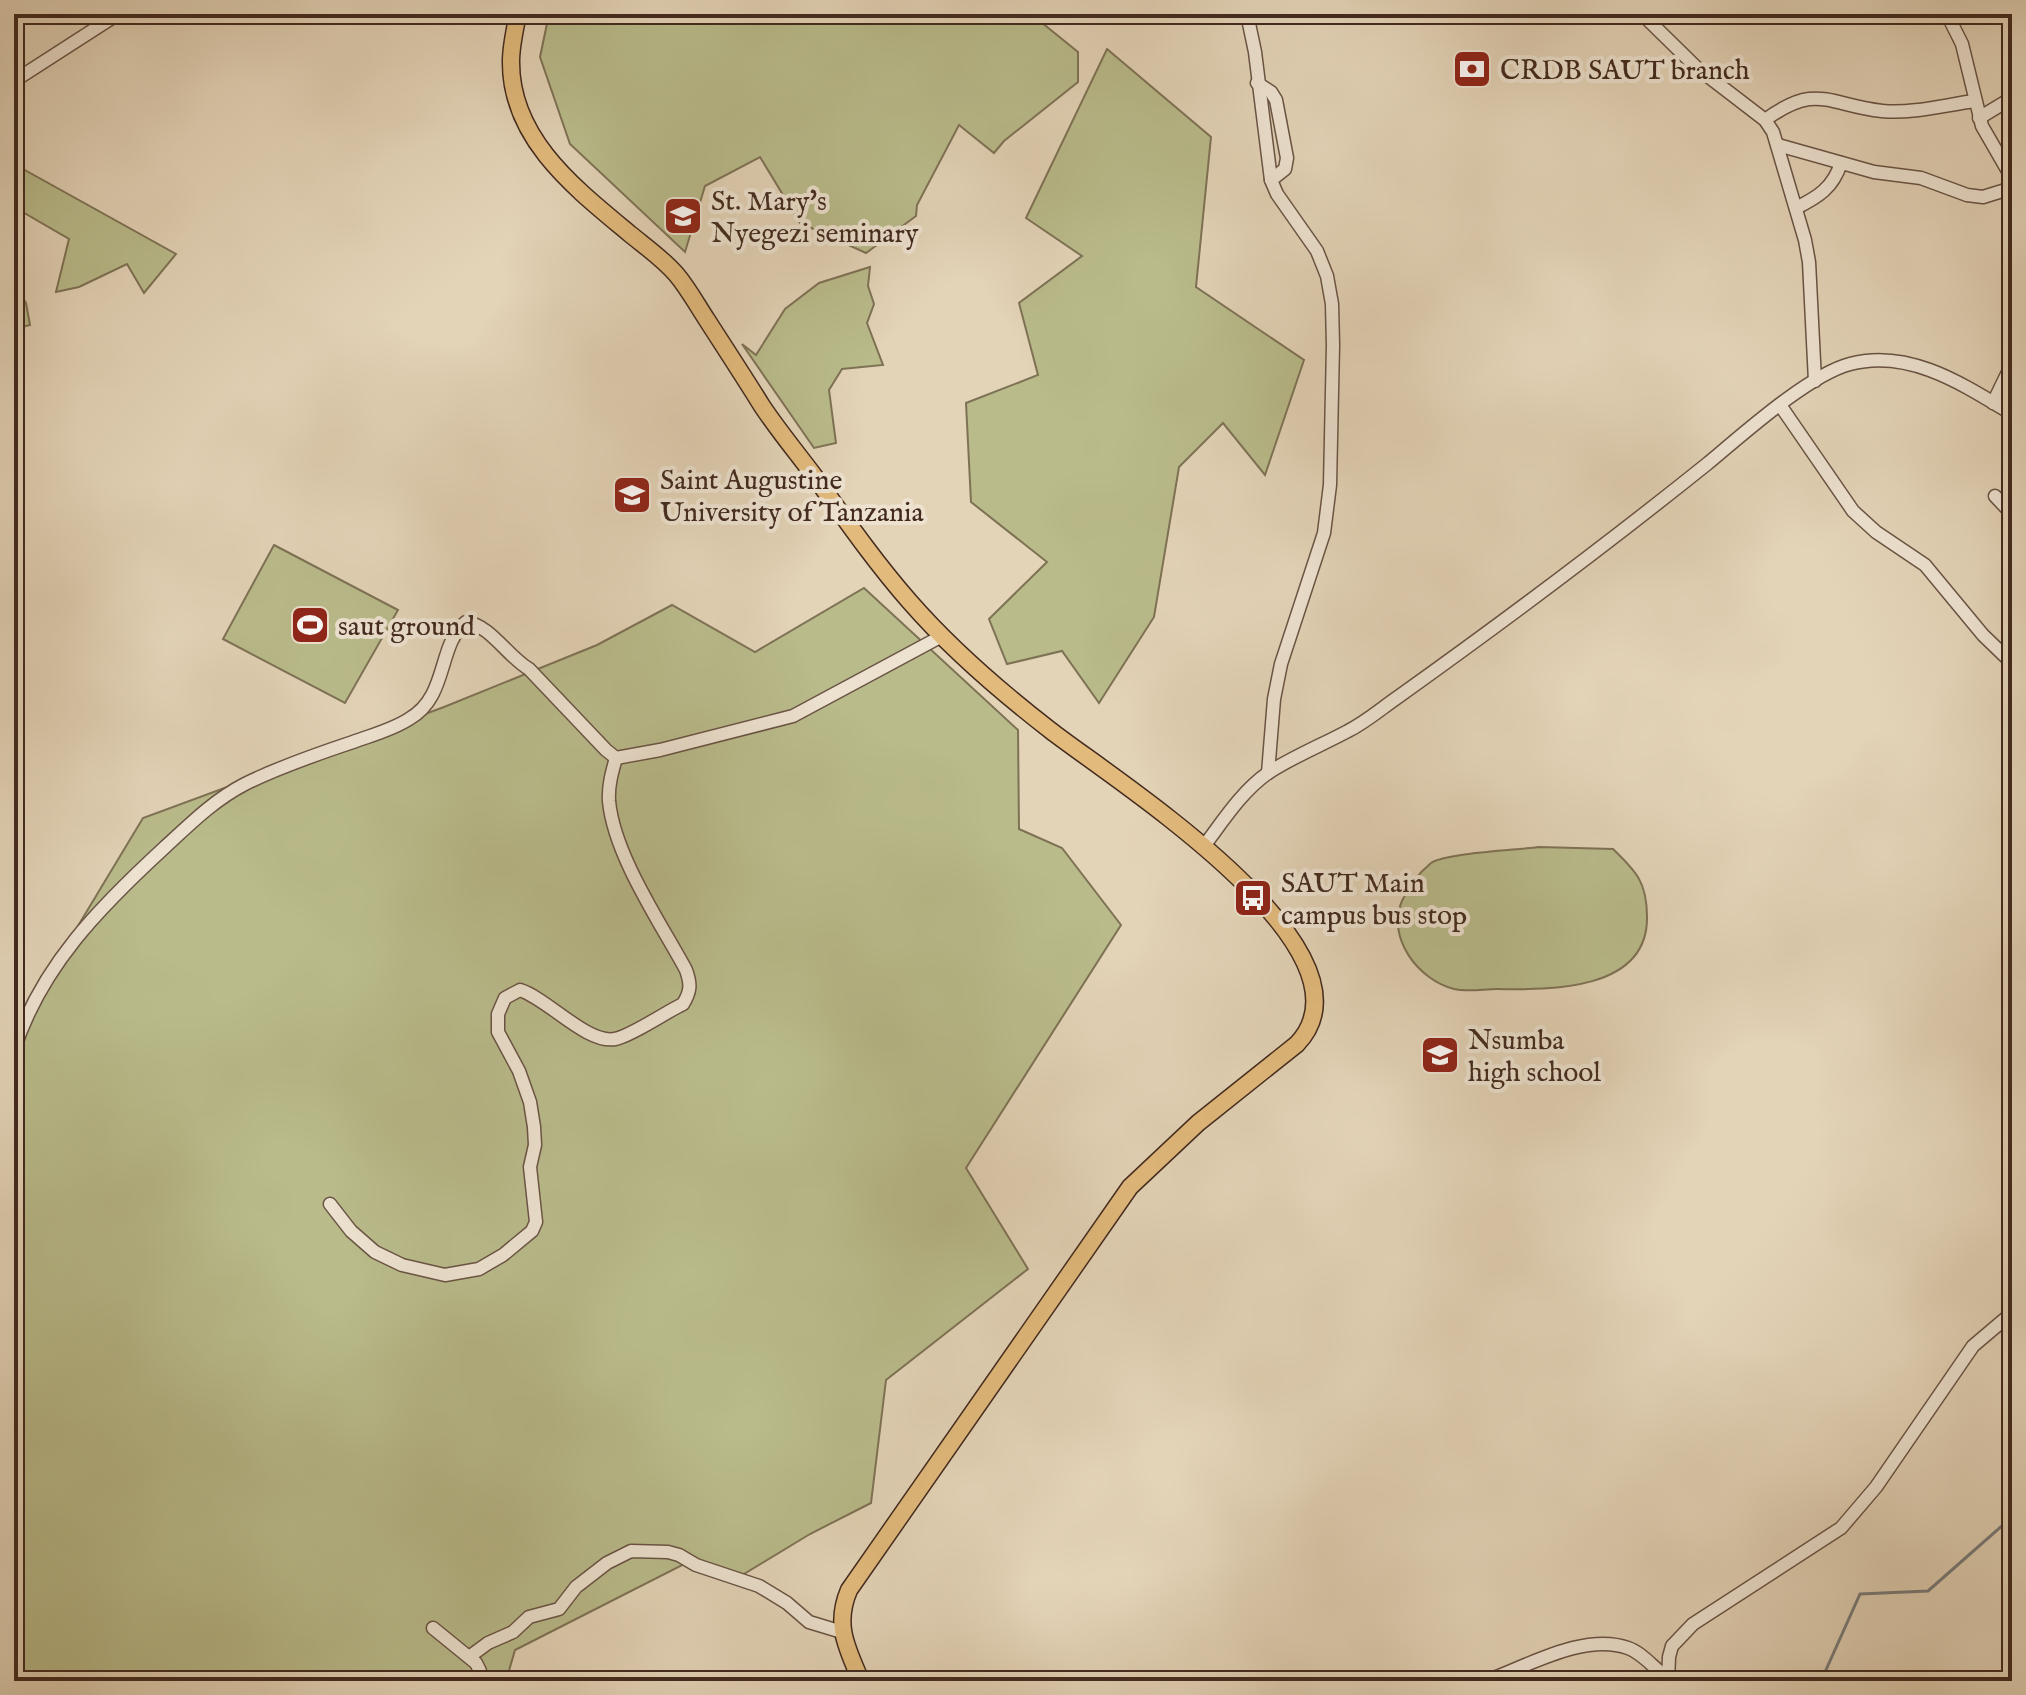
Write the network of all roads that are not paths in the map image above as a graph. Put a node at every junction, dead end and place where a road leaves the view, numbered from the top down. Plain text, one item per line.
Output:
1 (118, 14) edge
2 (518, 14) edge
3 (1247, 14) edge
4 (1642, 14) edge
5 (1947, 14) edge
6 (14, 81) edge
7 (1257, 83) junction
8 (2012, 98) edge
9 (1974, 101) junction
10 (1979, 118) junction
11 (1765, 120) junction
12 (1281, 134) junction
13 (1778, 145) junction
14 (1268, 159) junction
15 (1841, 163) junction
16 (2012, 178) edge
17 (1271, 180) junction
18 (2012, 188) edge
19 (1796, 208) junction
20 (2012, 364) edge
21 (1815, 381) junction
22 (1993, 403) junction
23 (1780, 405) junction
24 (2012, 414) edge
25 (1995, 496) dead end
26 (2012, 514) edge
27 (942, 636) junction
28 (2012, 663) edge
29 (616, 758) junction
30 (1268, 773) junction
31 (1204, 846) junction
32 (14, 1050) edge
33 (330, 1204) dead end
34 (2012, 1313) edge
35 (433, 1628) dead end
36 (842, 1632) junction
37 (469, 1657) junction
38 (1668, 1680) edge
39 (478, 1681) edge
40 (861, 1681) edge
41 (1486, 1681) edge

1 - 6 street
2 - 27 main road
3 - 7 street
4 - 11 street
5 - 9 street
7 - 12 street
7 - 14 street
8 - 10 street
9 - 10 street
9 - 11 street
10 - 16 street
11 - 13 street
12 - 14 street
12 - 17 street
13 - 15 street
13 - 19 street
14 - 17 street
15 - 18 street
15 - 19 street
17 - 30 street
19 - 21 street
20 - 22 street
21 - 22 street
21 - 23 street
22 - 24 street
23 - 28 street
23 - 30 street
25 - 26 street
27 - 29 street
27 - 31 main road
29 - 32 street
29 - 33 street
30 - 31 street
31 - 36 main road
34 - 38 street
35 - 37 street
36 - 37 street
36 - 40 main road
37 - 39 street
38 - 41 street

